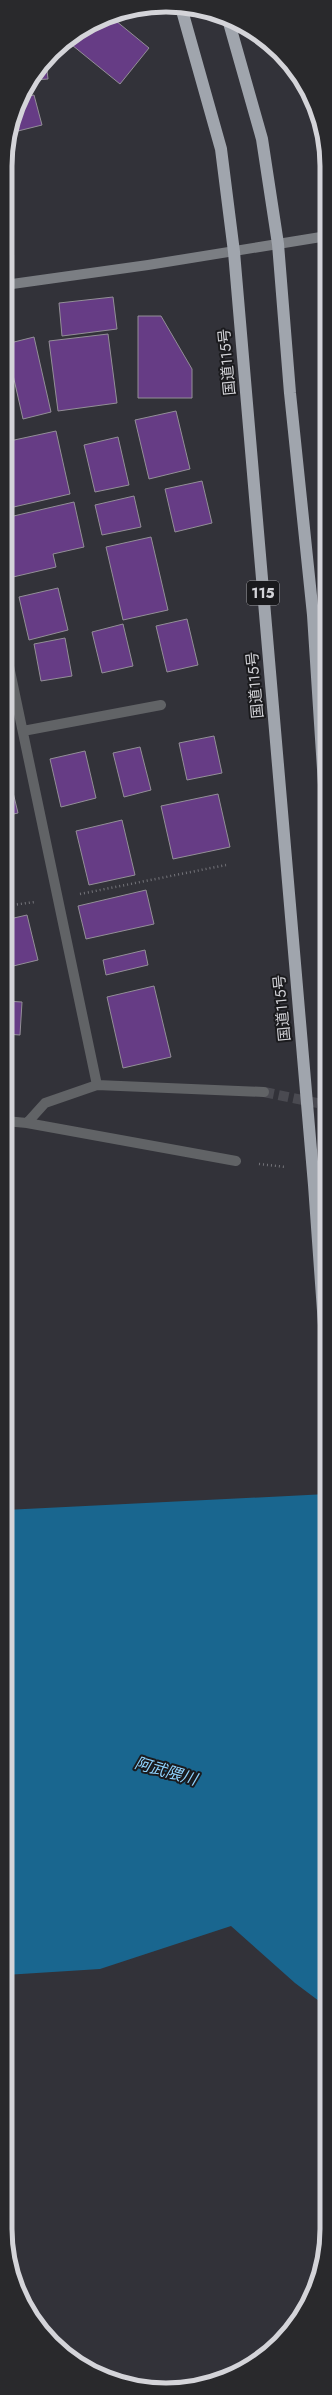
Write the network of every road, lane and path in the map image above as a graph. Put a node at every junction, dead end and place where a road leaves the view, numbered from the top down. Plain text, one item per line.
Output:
1 (183, 13) edge
2 (230, 26) edge
3 (320, 237) edge
4 (278, 244) junction
5 (234, 252) junction
6 (12, 284) edge
7 (320, 613) edge
8 (313, 615) junction
9 (12, 680) edge
10 (161, 705) dead end
11 (320, 723) edge
12 (23, 731) junction
13 (226, 865) dead end
14 (58, 899) junction
15 (12, 905) edge
16 (97, 1085) junction
17 (264, 1092) tunnel mouth
18 (12, 1122) edge
19 (27, 1123) junction
20 (236, 1161) joint
21 (286, 1167) dead end
22 (320, 1269) edge

1 - 5 highway, 国道115号 / 115
2 - 4 highway
3 - 4 street
4 - 5 street
4 - 8 highway
5 - 6 street
5 - 22 highway, 国道115号 / 115
7 - 8 street
8 - 11 highway
9 - 12 street
10 - 12 street
12 - 14 street
13 - 14 path
14 - 15 path
14 - 16 street
16 - 17 street
16 - 19 street
18 - 19 street
19 - 20 street
20 - 21 path

